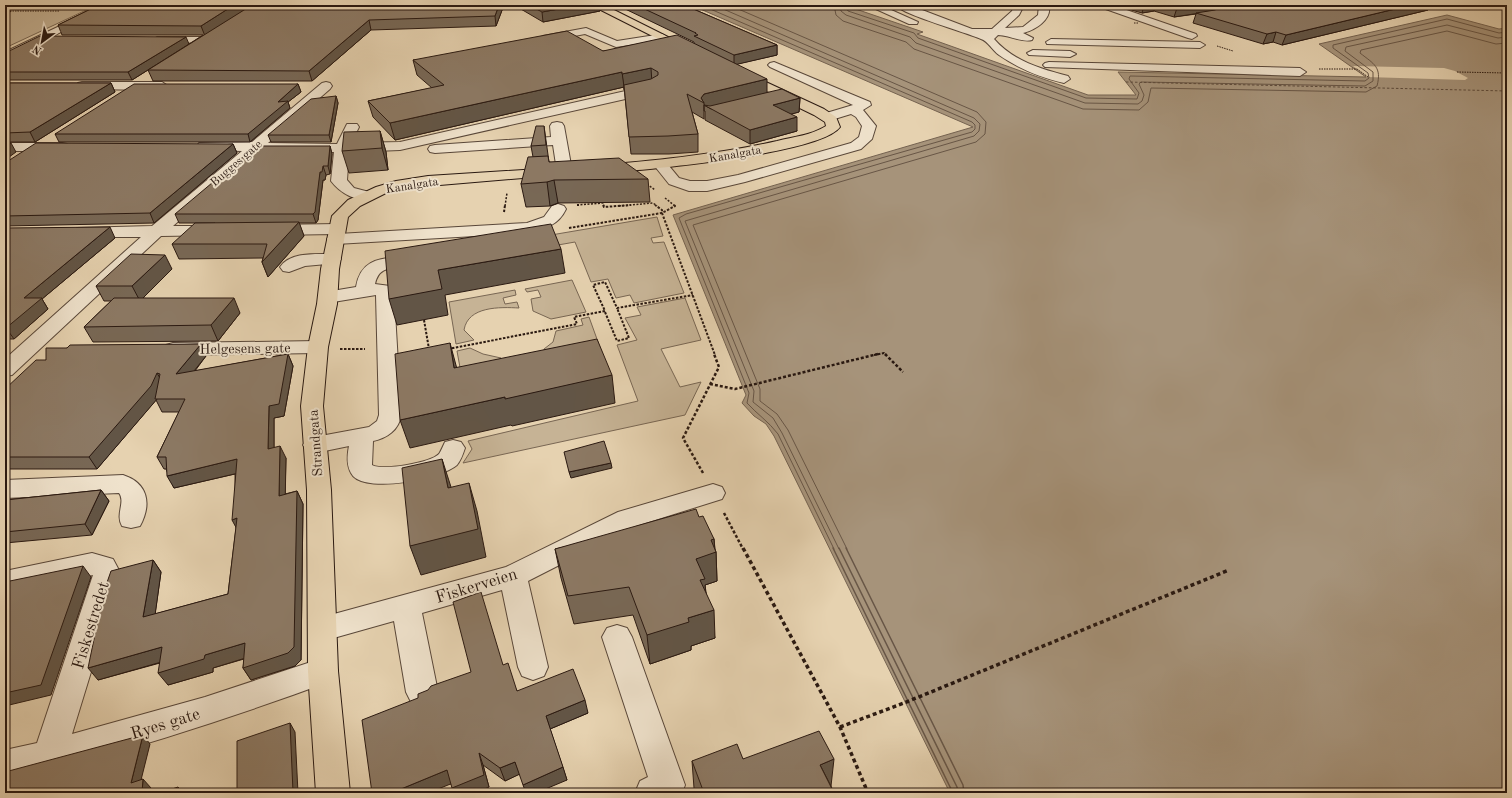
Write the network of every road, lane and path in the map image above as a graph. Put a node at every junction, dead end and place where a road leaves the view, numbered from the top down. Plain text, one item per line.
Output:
1 (27, 5) edge
2 (112, 5) edge
3 (596, 5) edge
4 (872, 5) edge
5 (877, 5) edge
6 (883, 5) edge
7 (889, 5) edge
8 (894, 5) edge
9 (900, 5) edge
10 (1014, 5) edge
11 (1019, 5) edge
12 (1023, 5) edge
13 (1027, 5) edge
14 (1036, 5) edge
15 (1040, 5) edge
16 (1044, 5) edge
17 (1049, 5) edge
18 (1103, 5) edge
19 (918, 6) edge
20 (5, 11) edge
21 (14, 11) junction
22 (60, 11) dead end
23 (5, 14) edge
24 (1054, 16) dead end
25 (1026, 17) dead end
26 (1134, 20) dead end
27 (1183, 20) edge
28 (972, 21) dead end
29 (1138, 22) dead end
30 (1141, 22) dead end
31 (984, 23) dead end
32 (1134, 23) dead end
33 (1161, 24) junction
34 (922, 26) dead end
35 (1016, 30) junction
36 (220, 32) edge
37 (972, 32) junction
38 (942, 34) dead end
39 (1170, 35) dead end
40 (1192, 36) dead end
41 (662, 37) junction
42 (39, 39) junction
43 (62, 39) edge
44 (146, 40) edge
45 (208, 40) junction
46 (533, 40) edge
47 (1200, 45) dead end
48 (1217, 46) dead end
49 (190, 51) edge
50 (1033, 53) junction
51 (1239, 53) dead end
52 (1097, 54) dead end
53 (1113, 55) dead end
54 (1137, 55) dead end
55 (5, 56) edge
56 (703, 57) edge
57 (1201, 58) dead end
58 (774, 65) dead end
59 (1050, 65) junction
60 (1315, 69) dead end
61 (731, 70) edge
62 (1253, 70) junction
63 (1300, 72) dead end
64 (1457, 72) dead end
65 (1507, 73) edge
66 (152, 75) edge
67 (1368, 77) dead end
68 (73, 86) edge
69 (133, 86) junction
70 (171, 86) edge
71 (304, 86) edge
72 (652, 89) edge
73 (785, 96) junction
74 (115, 98) edge
75 (769, 100) edge
76 (852, 109) junction
77 (556, 110) junction
78 (828, 117) junction
79 (352, 127) dead end
80 (58, 134) edge
81 (557, 141) junction
82 (40, 146) junction
83 (78, 146) edge
84 (190, 146) edge
85 (254, 146) junction
86 (400, 146) junction
87 (5, 147) edge
88 (342, 148) junction
89 (16, 161) edge
90 (660, 164) junction
91 (626, 167) junction
92 (564, 171) junction
93 (657, 192) dead end
94 (367, 196) junction
95 (663, 197) dead end
96 (658, 207) dead end
97 (558, 209) edge
98 (662, 213) junction
99 (258, 230) edge
100 (234, 231) edge
101 (68, 232) edge
102 (156, 232) junction
103 (336, 234) junction
104 (332, 259) junction
105 (403, 261) edge
106 (289, 267) dead end
107 (364, 291) junction
108 (693, 295) junction
109 (327, 297) junction
110 (617, 308) junction
111 (604, 312) junction
112 (424, 320) edge
113 (327, 348) junction
114 (153, 349) edge
115 (5, 350) edge
116 (28, 350) junction
117 (51, 350) edge
118 (445, 350) edge
119 (429, 353) edge
120 (388, 354) junction
121 (5, 370) edge
122 (902, 372) dead end
123 (710, 384) junction
124 (362, 436) junction
125 (315, 445) junction
126 (453, 448) dead end
127 (5, 489) edge
128 (713, 493) junction
129 (131, 519) dead end
130 (1230, 570) dead end
131 (513, 576) junction
132 (5, 582) edge
133 (406, 606) junction
134 (324, 628) junction
135 (617, 637) dead end
136 (533, 667) dead end
137 (323, 671) junction
138 (422, 692) edge
139 (840, 727) junction
140 (50, 756) junction
141 (5, 766) edge
142 (333, 793) edge
143 (652, 793) edge
144 (868, 793) edge

1 - 21 path
2 - 42 street
3 - 41 main road
4 - 34 street
5 - 37 street
6 - 37 street
7 - 37 street
8 - 37 street
9 - 37 street
10 - 35 street
11 - 35 street
12 - 35 street
13 - 35 street
14 - 35 street
15 - 35 street
16 - 35 street
17 - 35 street
18 - 33 street
19 - 37 street
19 - 37 street
20 - 21 path
21 - 22 path
21 - 23 path
24 - 35 street
25 - 35 street
26 - 30 path, bridge
27 - 33 street
28 - 37 street
29 - 32 path, bridge
31 - 37 street
33 - 40 street
35 - 37 street
35 - 39 street
35 - 47 street
35 - 50 street
35 - 59 street
36 - 45 street
37 - 38 street
41 - 46 street
41 - 56 main road
42 - 43 street
42 - 55 street
44 - 45 street
45 - 49 street
48 - 51 path
50 - 52 street
50 - 59 street
53 - 54 street
57 - 62 street
58 - 76 street
59 - 62 street
60 - 67 path
61 - 73 main road
62 - 63 street
64 - 65 path
66 - 69 street
68 - 69 street
69 - 70 street
69 - 74 street
71 - 85 street, Bugges gate
72 - 77 street
73 - 75 street
73 - 78 main road
76 - 78 street
76 - 90 street
77 - 81 street
77 - 86 street
78 - 90 main road, Kanalgata
79 - 88 street
80 - 82 street
81 - 86 street
81 - 92 street
82 - 83 street
82 - 87 street
82 - 89 street
84 - 85 street
85 - 88 street
85 - 102 street, Bugges gate
86 - 88 street
88 - 94 street
90 - 91 main road, Kanalgata
91 - 92 main road, Kanalgata
91 - 93 path
92 - 94 main road, Kanalgata
94 - 103 main road, Strandgata
95 - 98 path
96 - 98 path
97 - 103 street
98 - 108 path
99 - 103 street
100 - 102 street
101 - 102 street
102 - 116 street, Bugges gate
103 - 104 main road, Strandgata
104 - 106 street
104 - 109 main road, Strandgata
105 - 107 street
107 - 109 street
107 - 120 street
108 - 110 path
108 - 123 path
109 - 113 main road, Strandgata
110 - 111 path
110 - 111 path
111 - 118 path
112 - 119 path
113 - 114 street, Helgesens gate
113 - 120 path
113 - 125 main road, Strandgata
115 - 116 street
116 - 117 street
116 - 121 street, Bugges gate
120 - 124 street
122 - 123 path
123 - 128 path
124 - 125 street
124 - 126 street
125 - 134 main road, Strandgata
127 - 129 street
128 - 131 street, Fiskerveien
128 - 139 path
130 - 139 path
131 - 133 street, Fiskerveien
131 - 136 street
132 - 140 street, Fiskestredet
133 - 134 street, Fiskerveien
133 - 138 street
134 - 137 main road, Strandgata
135 - 143 street
137 - 140 street, Ryes gate
137 - 142 main road, Strandgata
139 - 144 path
140 - 141 street, Ryes gate

